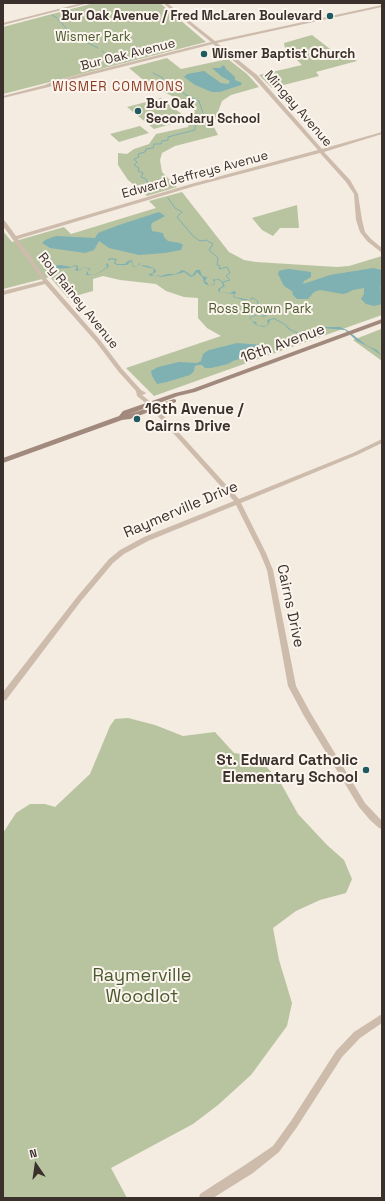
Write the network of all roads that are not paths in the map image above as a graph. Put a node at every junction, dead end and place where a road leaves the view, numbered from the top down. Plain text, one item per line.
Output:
1 (87, 3) edge
2 (165, 3) edge
3 (382, 6) edge
4 (3, 24) edge
5 (214, 43) junction
6 (3, 97) edge
7 (382, 133) edge
8 (320, 151) junction
9 (3, 222) edge
10 (15, 238) junction
11 (382, 251) edge
12 (46, 282) junction
13 (3, 293) edge
14 (382, 321) edge
15 (152, 406) junction
16 (382, 441) edge
17 (3, 461) edge
18 (238, 502) junction
19 (3, 698) edge
20 (382, 826) edge
21 (382, 1018) edge
22 (204, 1198) edge

1 - 4 street
2 - 5 street, Mingay Avenue
3 - 5 street, Bur Oak Avenue
5 - 6 street, Bur Oak Avenue
5 - 8 street, Mingay Avenue
7 - 8 street, Edward Jeffreys Avenue
8 - 10 street, Edward Jeffreys Avenue
8 - 11 street, Mingay Avenue
9 - 10 street, Roy Rainey Avenue
10 - 12 street, Roy Rainey Avenue
12 - 13 street
12 - 15 street, Roy Rainey Avenue
14 - 15 main road, 16th Avenue
15 - 17 main road, 16th Avenue
15 - 18 street, Cairns Drive
16 - 18 street, Raymerville Drive
18 - 19 street, Raymerville Drive
18 - 20 street, Cairns Drive
21 - 22 street

